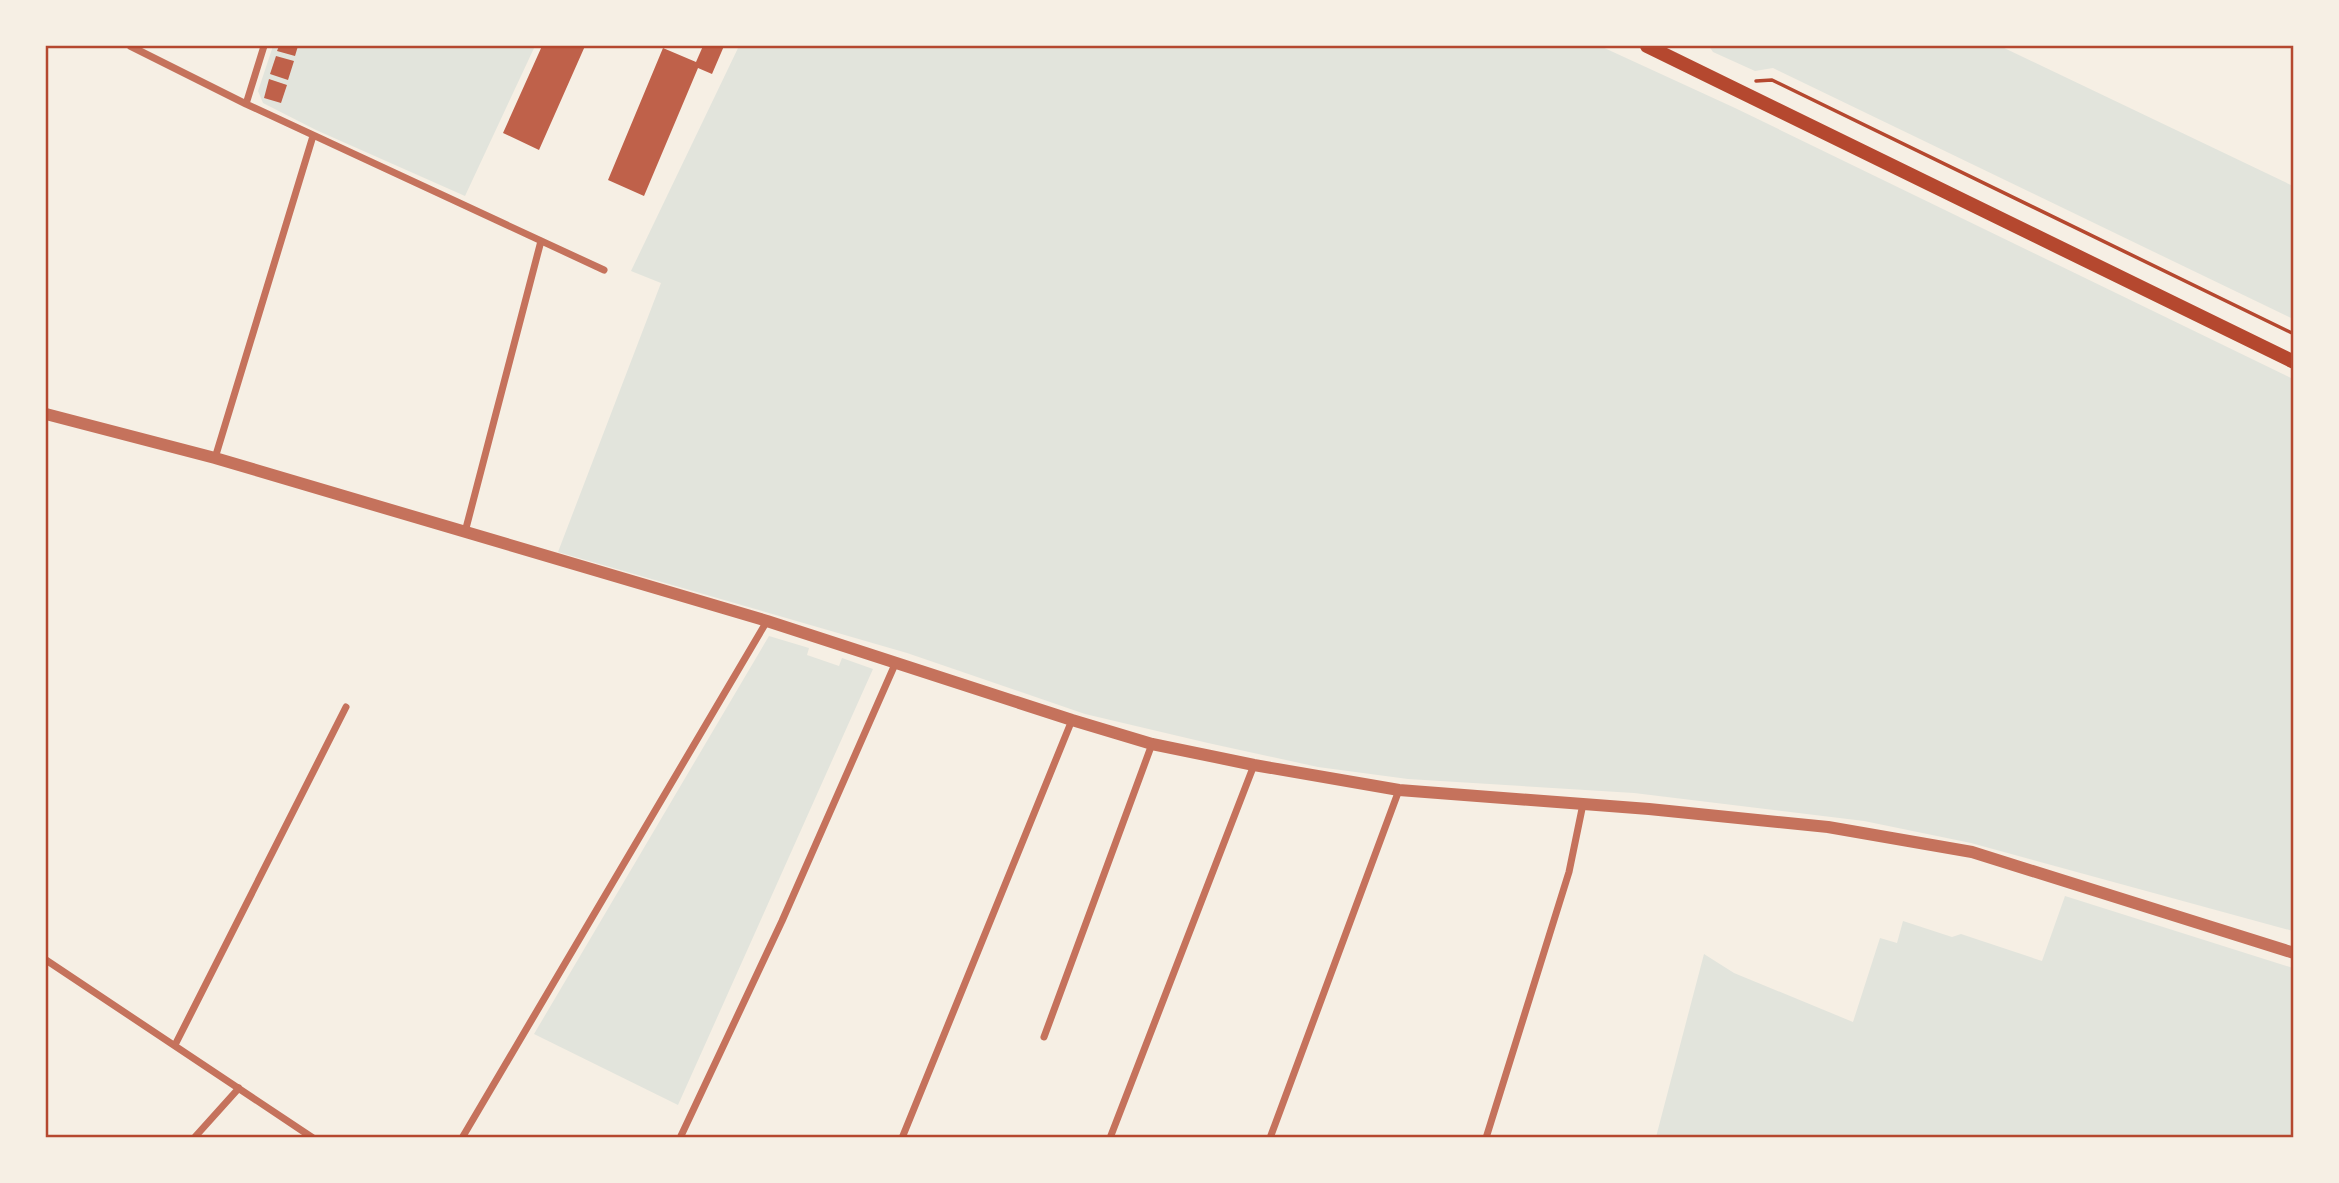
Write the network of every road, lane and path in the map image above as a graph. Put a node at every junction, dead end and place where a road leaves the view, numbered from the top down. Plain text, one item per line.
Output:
1 (130, 46) edge
2 (264, 46) edge
3 (1647, 46) edge
4 (1753, 81) dead end
5 (246, 104) junction
6 (313, 136) junction
7 (541, 241) junction
8 (604, 270) dead end
9 (2294, 334) edge
10 (2294, 362) edge
11 (46, 414) edge
12 (215, 458) junction
13 (465, 532) junction
14 (767, 621) junction
15 (896, 662) junction
16 (346, 707) dead end
17 (1072, 720) junction
18 (1152, 744) junction
19 (1254, 765) junction
20 (1399, 790) junction
21 (1583, 804) junction
22 (2294, 953) edge
23 (46, 960) edge
24 (1044, 1037) dead end
25 (174, 1045) junction
26 (240, 1088) junction
27 (194, 1138) edge
28 (313, 1138) edge
29 (462, 1138) edge
30 (680, 1138) edge
31 (902, 1138) edge
32 (1110, 1138) edge
33 (1270, 1138) edge
34 (1486, 1138) edge

1 - 5 street
2 - 5 street
3 - 10 main road
4 - 9 path
5 - 6 street
6 - 7 street
6 - 12 street
7 - 8 street
7 - 13 street
11 - 12 street
12 - 13 street
13 - 14 street
14 - 15 street
14 - 29 street
15 - 17 street
15 - 30 street
16 - 25 street
17 - 18 street
17 - 31 street
18 - 19 street
18 - 24 street
19 - 20 street
19 - 32 street
20 - 21 street
20 - 33 street
21 - 22 street
21 - 34 street
23 - 25 street
25 - 26 street
26 - 27 street
26 - 28 street

